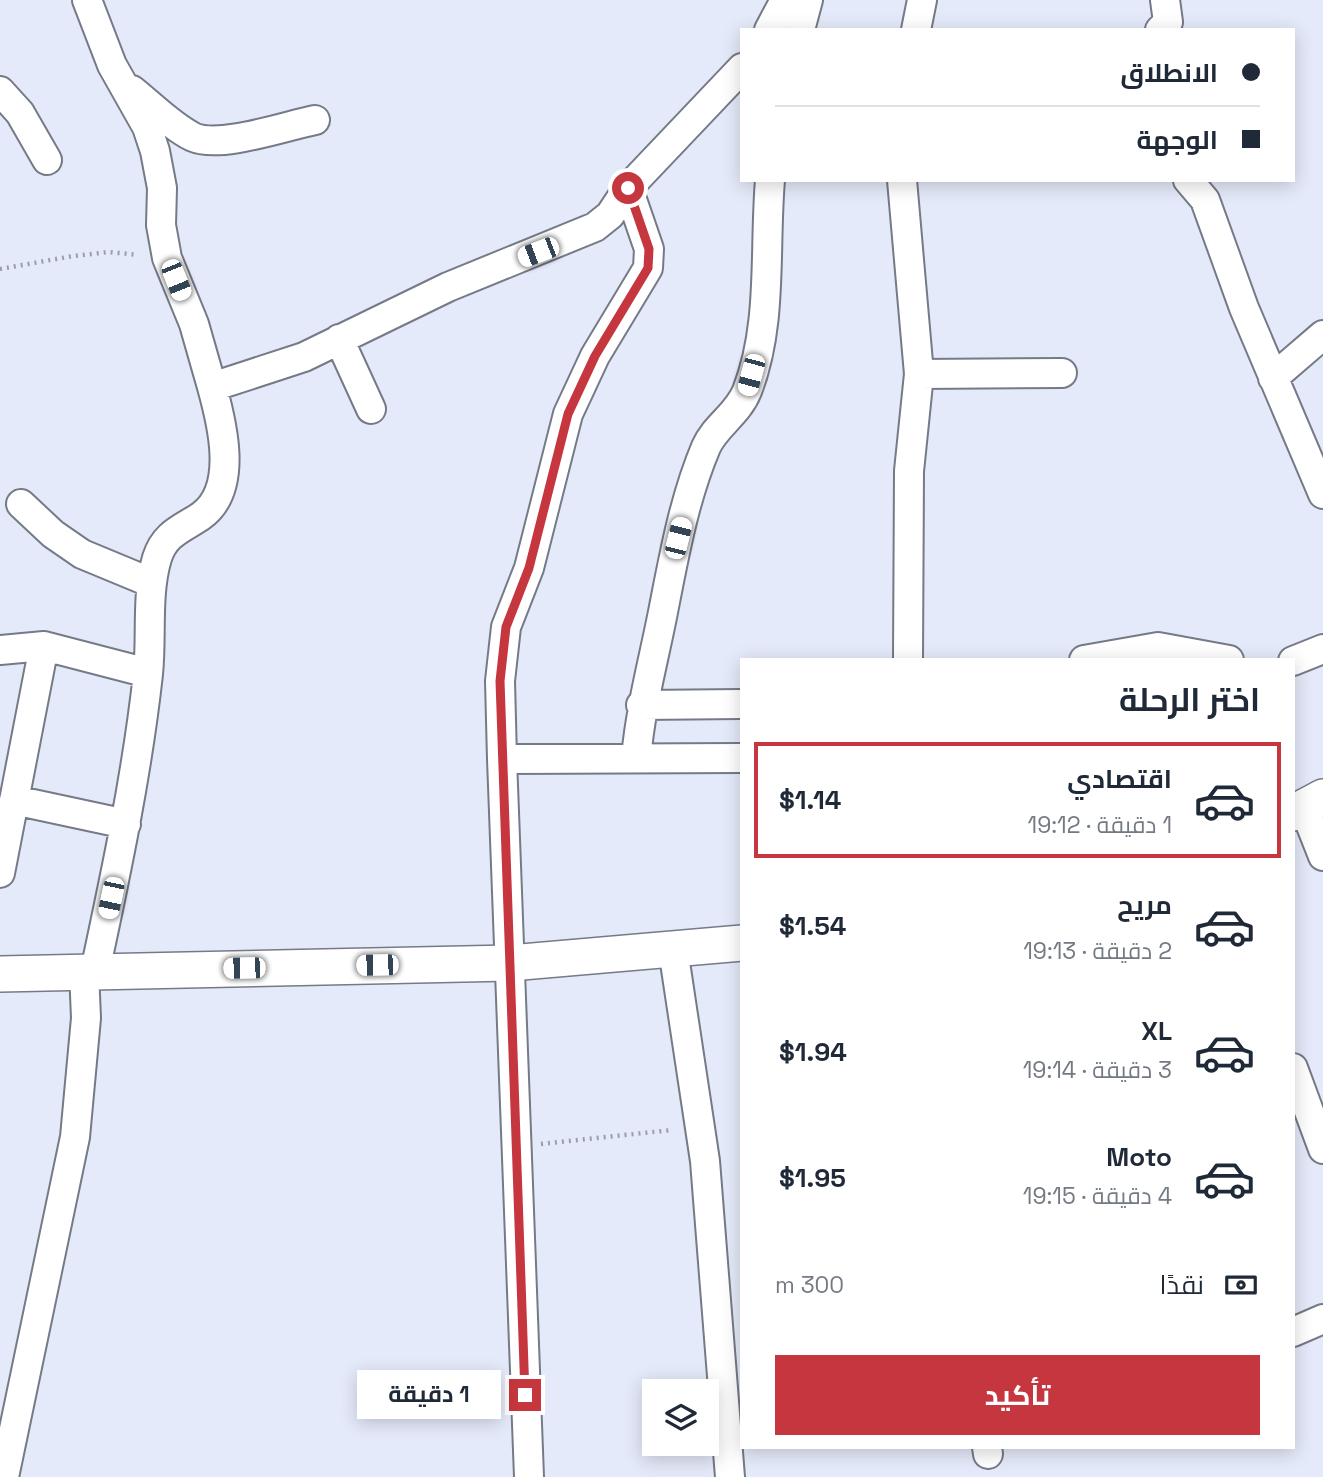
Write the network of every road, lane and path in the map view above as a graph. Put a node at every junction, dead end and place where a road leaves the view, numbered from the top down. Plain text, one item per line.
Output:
1 (86, 0) edge
2 (785, 0) edge
3 (808, 0) edge
4 (922, 0) edge
5 (1164, 0) edge
6 (770, 28) edge
7 (801, 28) edge
8 (916, 28) edge
9 (1162, 28) edge
10 (740, 70) edge
11 (124, 84) junction
12 (0, 90) edge
13 (315, 120) dead end
14 (47, 160) dead end
15 (771, 182) edge
16 (902, 182) edge
17 (1190, 182) edge
18 (628, 188) junction
19 (109, 252) dead end
20 (0, 269) edge
21 (1323, 335) edge
22 (339, 339) junction
23 (1062, 373) dead end
24 (919, 374) junction
25 (1273, 378) junction
26 (212, 387) junction
27 (371, 409) dead end
28 (1323, 494) edge
29 (21, 504) dead end
30 (152, 583) junction
31 (44, 646) junction
32 (1323, 649) edge
33 (0, 650) edge
34 (908, 658) edge
35 (1095, 658) edge
36 (1218, 658) edge
37 (1295, 660) edge
38 (148, 673) junction
39 (740, 704) edge
40 (641, 705) junction
41 (636, 758) junction
42 (740, 758) edge
43 (502, 759) junction
44 (14, 800) junction
45 (1307, 806) edge
46 (126, 824) junction
47 (1323, 856) edge
48 (0, 873) edge
49 (740, 943) edge
50 (673, 949) junction
51 (510, 962) junction
52 (90, 971) junction
53 (0, 974) edge
54 (1295, 1073) edge
55 (700, 1126) junction
56 (516, 1147) junction
57 (1323, 1149) edge
58 (1323, 1319) edge
59 (1295, 1331) edge
60 (4, 1477) edge
61 (528, 1477) edge
62 (730, 1477) edge

1 - 11 street
2 - 6 street
3 - 7 street
4 - 8 street
5 - 9 street
10 - 18 street
11 - 13 street
11 - 26 street
12 - 14 street
15 - 40 street
16 - 24 street
17 - 25 street
18 - 22 street
18 - 43 street
19 - 20 path
21 - 25 street
22 - 26 street
22 - 27 street
23 - 24 street
24 - 34 street
25 - 28 street
26 - 30 street
29 - 30 street
30 - 38 street
31 - 33 street
31 - 38 street
31 - 44 street
32 - 37 street
35 - 36 street
38 - 46 street
39 - 40 street
40 - 41 street
41 - 42 street
41 - 43 street
43 - 51 street
44 - 46 street
44 - 48 street
45 - 47 street
46 - 52 street
49 - 50 street
50 - 51 street
50 - 55 street
51 - 52 street
51 - 56 street
52 - 53 street
52 - 60 street
54 - 57 street
55 - 56 path
55 - 62 street
56 - 61 street
58 - 59 street

